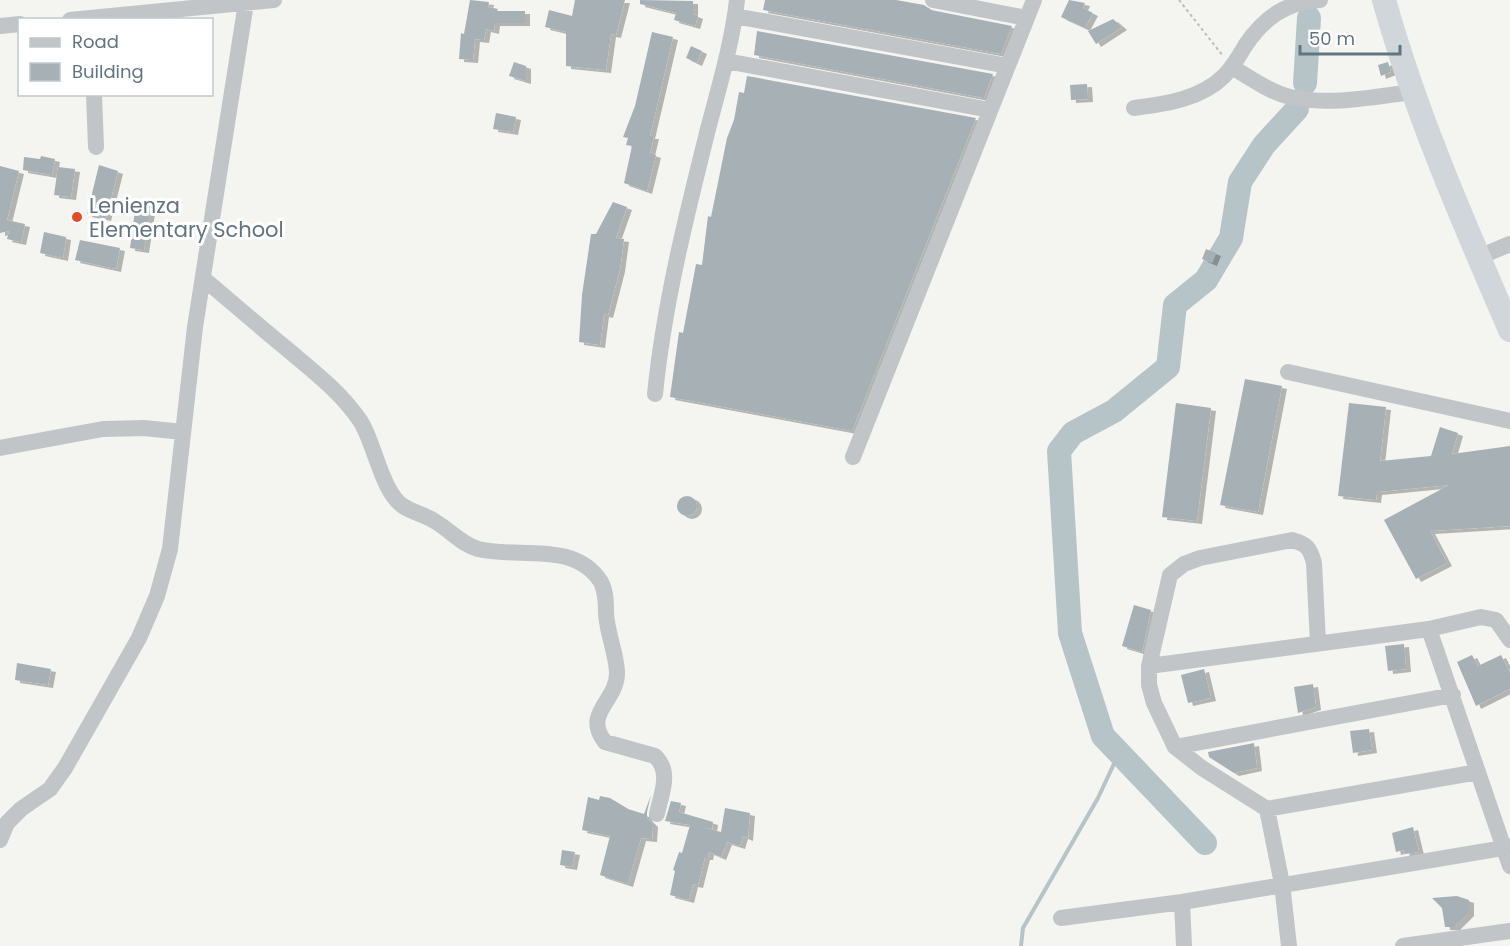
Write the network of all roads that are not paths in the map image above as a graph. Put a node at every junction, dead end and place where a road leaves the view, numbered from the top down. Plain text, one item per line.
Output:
1 (274, 0) edge
2 (933, 0) edge
3 (1034, 0) edge
4 (1320, 0) edge
5 (1384, 0) edge
6 (246, 3) junction
7 (736, 8) edge
8 (89, 18) edge
9 (1027, 18) junction
10 (18, 24) edge
11 (0, 26) edge
12 (726, 61) junction
13 (1008, 66) junction
14 (1232, 67) junction
15 (1412, 92) junction
16 (94, 96) edge
17 (1134, 108) dead end
18 (990, 110) junction
19 (96, 147) dead end
20 (1510, 244) edge
21 (1479, 257) junction
22 (203, 278) junction
23 (1510, 330) edge
24 (1288, 372) dead end
25 (655, 394) dead end
26 (1510, 421) edge
27 (183, 432) junction
28 (0, 448) edge
29 (853, 457) dead end
30 (1428, 629) junction
31 (1510, 640) edge
32 (1318, 643) junction
33 (1149, 666) junction
34 (1453, 695) junction
35 (1175, 747) junction
36 (1478, 772) junction
37 (1267, 809) junction
38 (657, 814) dead end
39 (0, 840) edge
40 (1507, 848) edge
41 (1510, 866) edge
42 (1282, 884) junction
43 (1182, 902) junction
44 (1061, 918) dead end
45 (1510, 931) edge
46 (1184, 946) edge
47 (1289, 946) edge
48 (1403, 946) edge

1 - 6 street
2 - 9 street
3 - 9 street
4 - 14 street
5 - 15 highway
6 - 8 street
6 - 22 street
7 - 12 street
7 - 13 street
9 - 13 street
10 - 11 street
12 - 18 street
12 - 25 street
13 - 18 street
14 - 15 street
14 - 17 street
15 - 21 highway
16 - 19 street
18 - 29 street
20 - 21 street
21 - 23 highway
22 - 27 street
22 - 38 street
24 - 26 street
27 - 28 street
27 - 39 street
30 - 31 street
30 - 32 street
30 - 34 street
32 - 33 street
32 - 33 street
33 - 35 street
34 - 35 street
34 - 36 street
35 - 37 street
36 - 37 street
36 - 40 street
37 - 42 street
40 - 41 street
40 - 42 street
42 - 43 street
42 - 47 street
43 - 44 street
43 - 46 street
45 - 48 street

